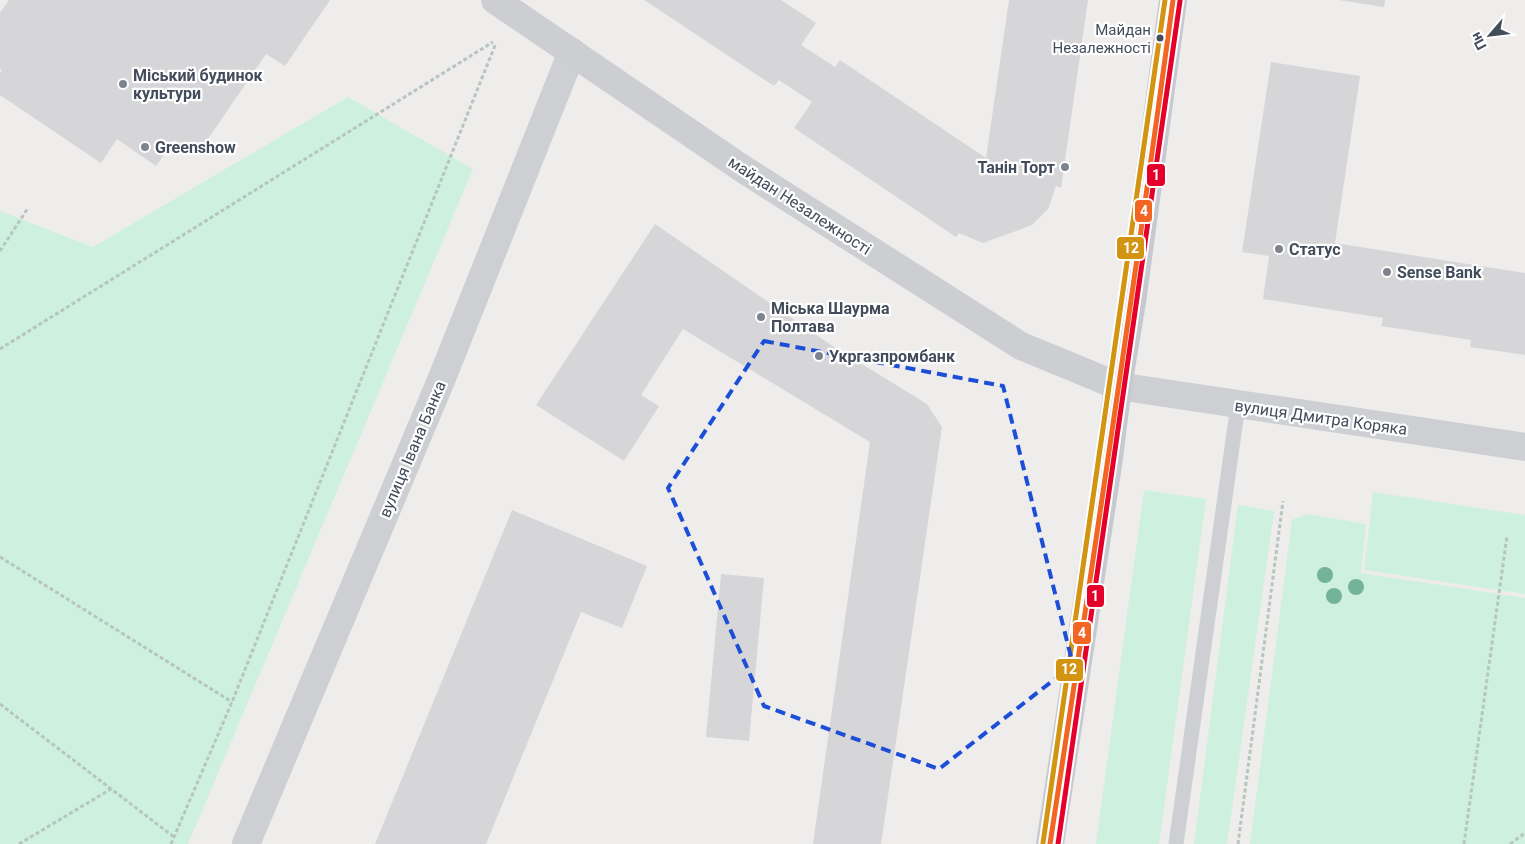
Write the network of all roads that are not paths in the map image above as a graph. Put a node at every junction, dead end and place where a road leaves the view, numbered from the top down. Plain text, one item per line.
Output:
1 (495, 0) edge
2 (1173, 0) edge
3 (572, 52) junction
4 (1118, 386) junction
5 (1238, 404) junction
6 (1525, 447) edge
7 (246, 844) edge
8 (1050, 844) edge
9 (1176, 844) edge

1 - 3 street, майдан Незалежності
2 - 4 main road
3 - 4 street, майдан Незалежності
3 - 7 street, вулиця Івана Банка
4 - 5 street, вулиця Дмитра Коряка
4 - 8 main road
5 - 6 street, вулиця Дмитра Коряка
5 - 9 lane

